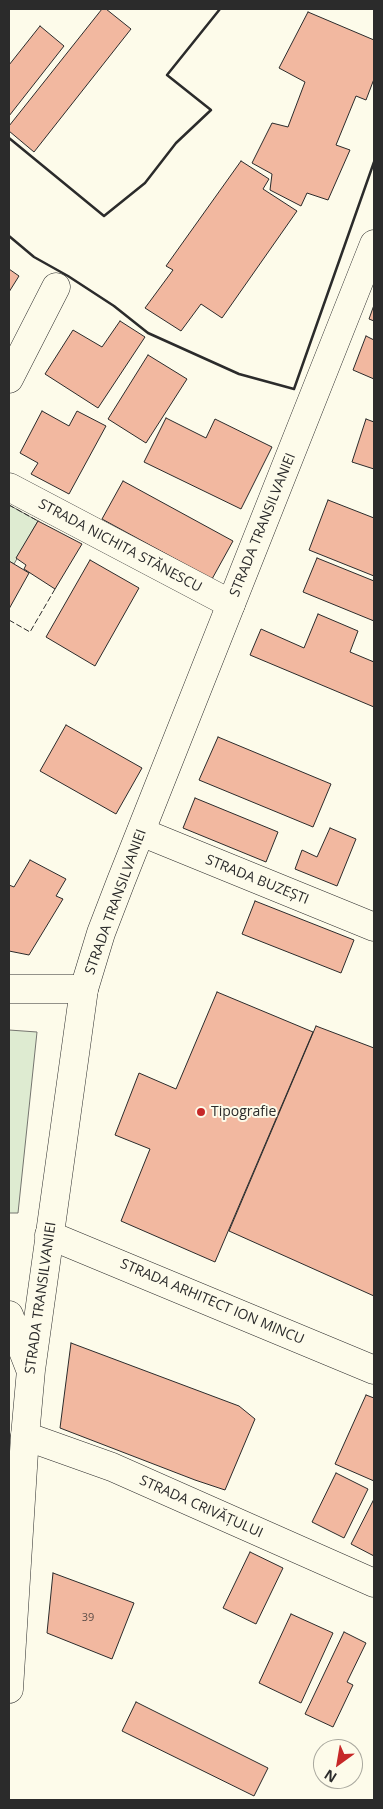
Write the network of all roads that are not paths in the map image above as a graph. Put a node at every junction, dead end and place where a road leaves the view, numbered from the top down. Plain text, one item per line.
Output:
1 (374, 244) edge
2 (56, 287) dead end
3 (9, 379) edge
4 (9, 487) edge
5 (231, 604) junction
6 (141, 832) junction
7 (374, 927) edge
8 (84, 988) junction
9 (9, 989) edge
10 (49, 1235) junction
11 (9, 1315) edge
12 (31, 1370) junction
13 (374, 1370) edge
14 (25, 1436) junction
15 (14, 1519) edge
16 (374, 1583) edge
17 (9, 1689) edge

1 - 5 main road, STRADA TRANSILVANIEI
2 - 3 main road
4 - 5 main road, STRADA NICHITA STĂNESCU
5 - 6 main road, STRADA TRANSILVANIEI
6 - 7 main road, STRADA BUZEȘTI
6 - 8 main road, STRADA TRANSILVANIEI
8 - 9 main road
8 - 10 main road, STRADA TRANSILVANIEI
10 - 12 main road, STRADA TRANSILVANIEI
10 - 13 main road, STRADA ARHITECT ION MINCU
11 - 12 main road
12 - 14 main road, STRADA TRANSILVANIEI
14 - 15 main road, STRADA TRANSILVANIEI
14 - 16 main road, STRADA CRIVĂȚULUI
15 - 17 main road, STRADA TRANSILVANIEI

